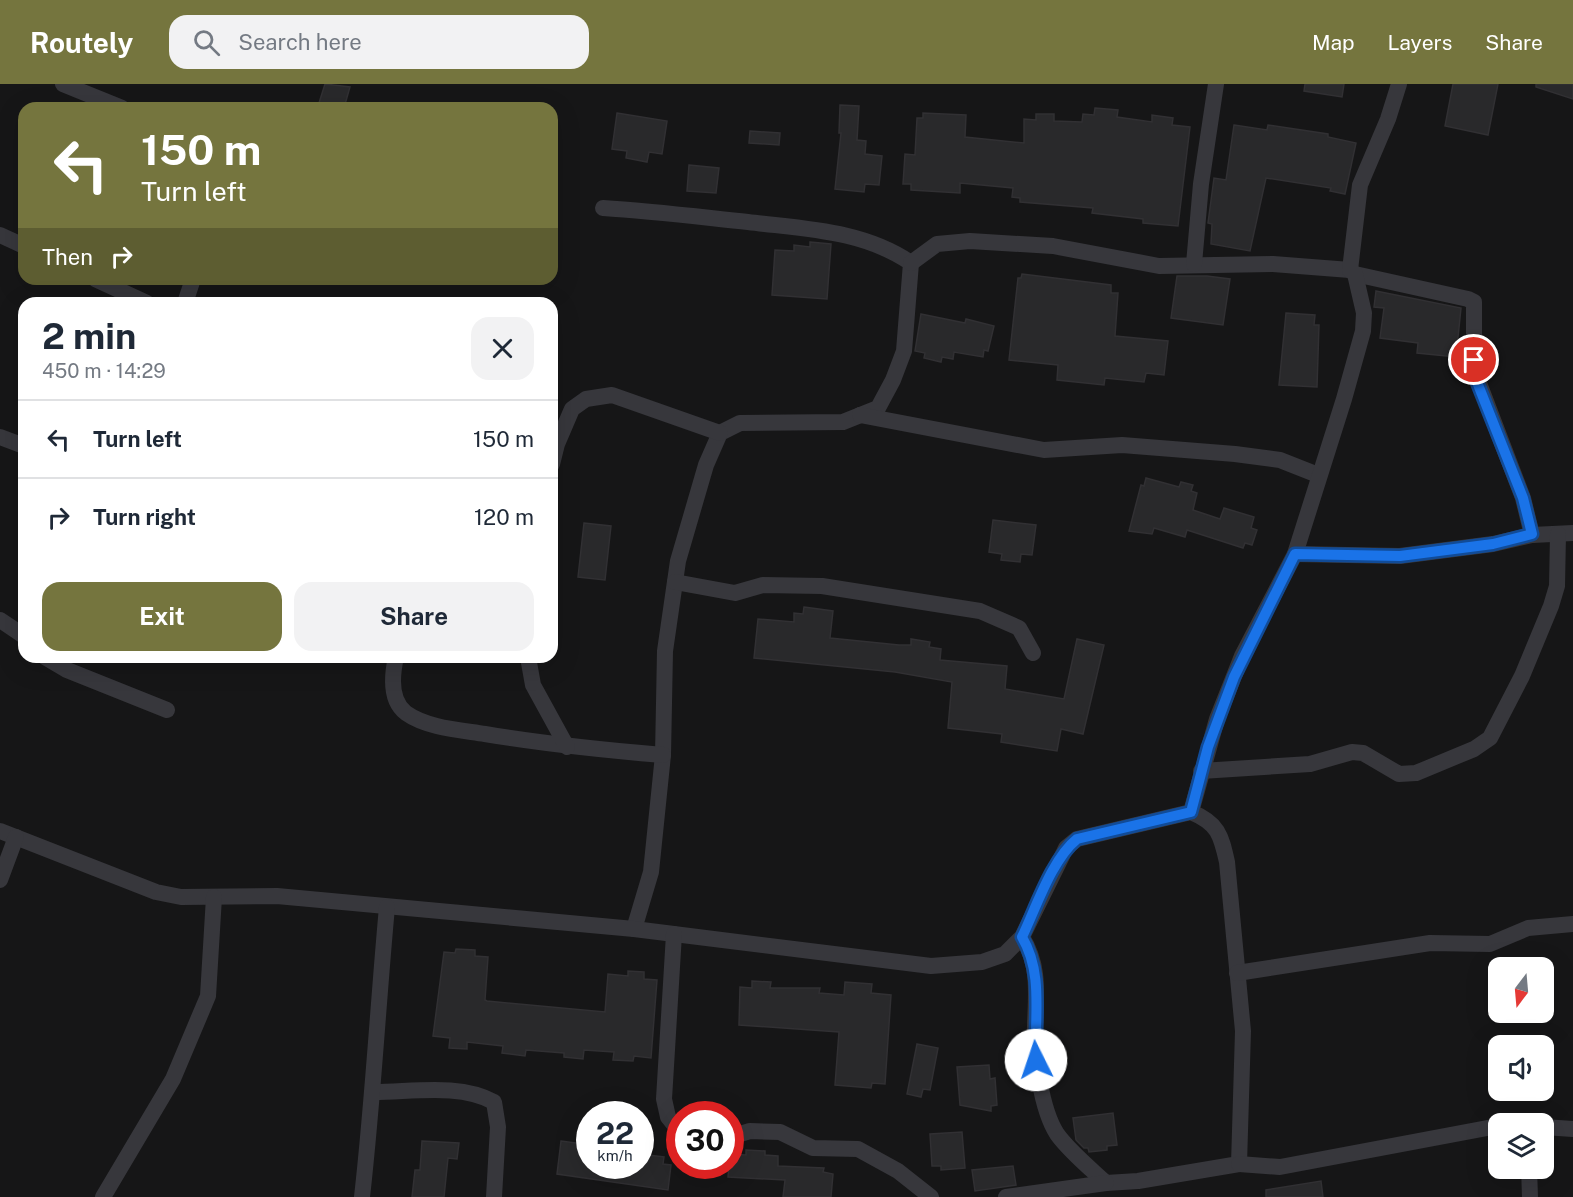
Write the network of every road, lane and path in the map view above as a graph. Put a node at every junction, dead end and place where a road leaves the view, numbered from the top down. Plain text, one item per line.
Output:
1 (63, 84) edge
2 (1216, 84) edge
3 (1399, 84) edge
4 (107, 102) edge
5 (603, 208) dead end
6 (0, 235) edge
7 (18, 243) edge
8 (911, 263) junction
9 (1194, 264) junction
10 (1353, 272) junction
11 (108, 285) edge
12 (134, 297) edge
13 (860, 415) junction
14 (720, 434) junction
15 (0, 437) edge
16 (558, 442) edge
17 (18, 444) edge
18 (1318, 475) junction
19 (1565, 533) edge
20 (1532, 534) junction
21 (1295, 554) junction
22 (675, 582) junction
23 (0, 620) edge
24 (18, 632) edge
25 (1033, 653) dead end
26 (55, 663) edge
27 (396, 663) edge
28 (529, 663) edge
29 (167, 710) dead end
30 (567, 747) junction
31 (663, 755) junction
32 (1201, 771) junction
33 (1191, 812) junction
34 (8, 834) edge
35 (0, 880) edge
36 (214, 897) junction
37 (387, 907) junction
38 (1573, 924) edge
39 (634, 929) junction
40 (674, 934) junction
41 (1022, 937) junction
42 (1237, 973) junction
43 (374, 1092) junction
44 (666, 1108) edge
45 (1488, 1128) edge
46 (1554, 1128) edge
47 (1573, 1129) edge
48 (744, 1133) edge
49 (1239, 1164) junction
50 (1529, 1179) edge
51 (1106, 1183) junction
52 (1050, 1194) edge
53 (103, 1197) edge
54 (362, 1197) edge
55 (494, 1197) edge
56 (931, 1197) edge
57 (1006, 1197) edge
58 (1530, 1197) edge

1 - 4 street
2 - 9 street
3 - 10 street
5 - 8 street
6 - 7 street
8 - 9 street
8 - 13 street
9 - 10 street
10 - 18 street
10 - 20 street
11 - 12 street
13 - 14 street
13 - 18 street
14 - 16 street
14 - 22 street
15 - 17 street
18 - 21 street
19 - 20 street
19 - 32 street
20 - 21 street
21 - 32 street
22 - 25 street
22 - 31 street
23 - 24 street
26 - 29 street
27 - 30 street
28 - 30 street
30 - 31 street
31 - 39 street
32 - 33 street
33 - 41 street
33 - 42 street
34 - 35 street
34 - 36 street
36 - 37 street
36 - 53 street
37 - 39 street
37 - 43 street
38 - 42 street
39 - 40 street
40 - 41 street
40 - 44 street
41 - 51 street
42 - 49 street
43 - 54 street
43 - 55 street
45 - 49 street
46 - 47 street
48 - 56 street
49 - 51 street
50 - 58 street
51 - 52 street
52 - 57 street

